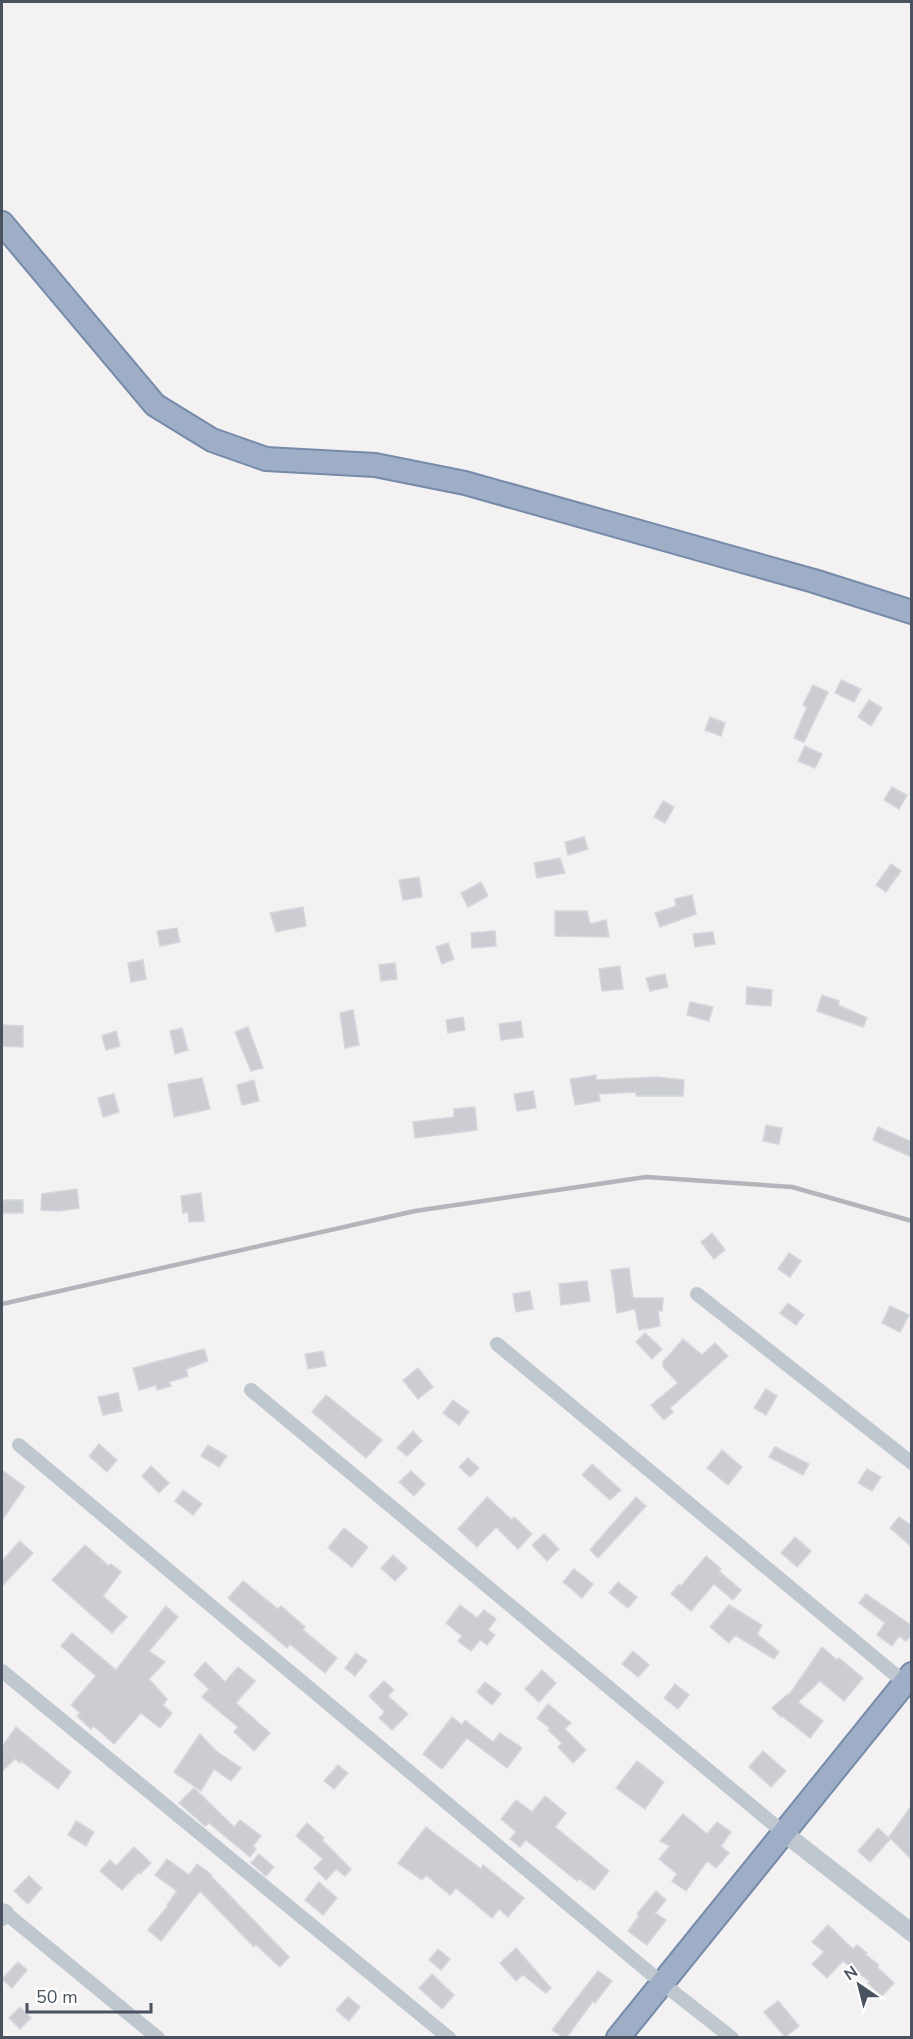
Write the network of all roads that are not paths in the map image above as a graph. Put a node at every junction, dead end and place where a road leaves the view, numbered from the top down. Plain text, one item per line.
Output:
1 (2, 223) edge
2 (912, 612) edge
3 (697, 1294) dead end
4 (497, 1344) dead end
5 (251, 1390) dead end
6 (19, 1445) dead end
7 (912, 1463) edge
8 (2, 1671) edge
9 (909, 1681) edge
10 (784, 1833) junction
11 (3, 1913) edge
12 (912, 1933) edge
13 (662, 1983) junction
14 (158, 2037) edge
15 (449, 2037) edge
16 (618, 2037) edge
17 (732, 2037) edge

1 - 2 highway
3 - 7 street
4 - 9 street
5 - 10 street
6 - 13 street
8 - 15 street
9 - 10 highway
10 - 12 street
10 - 13 highway
11 - 14 street
13 - 16 highway
13 - 17 street

